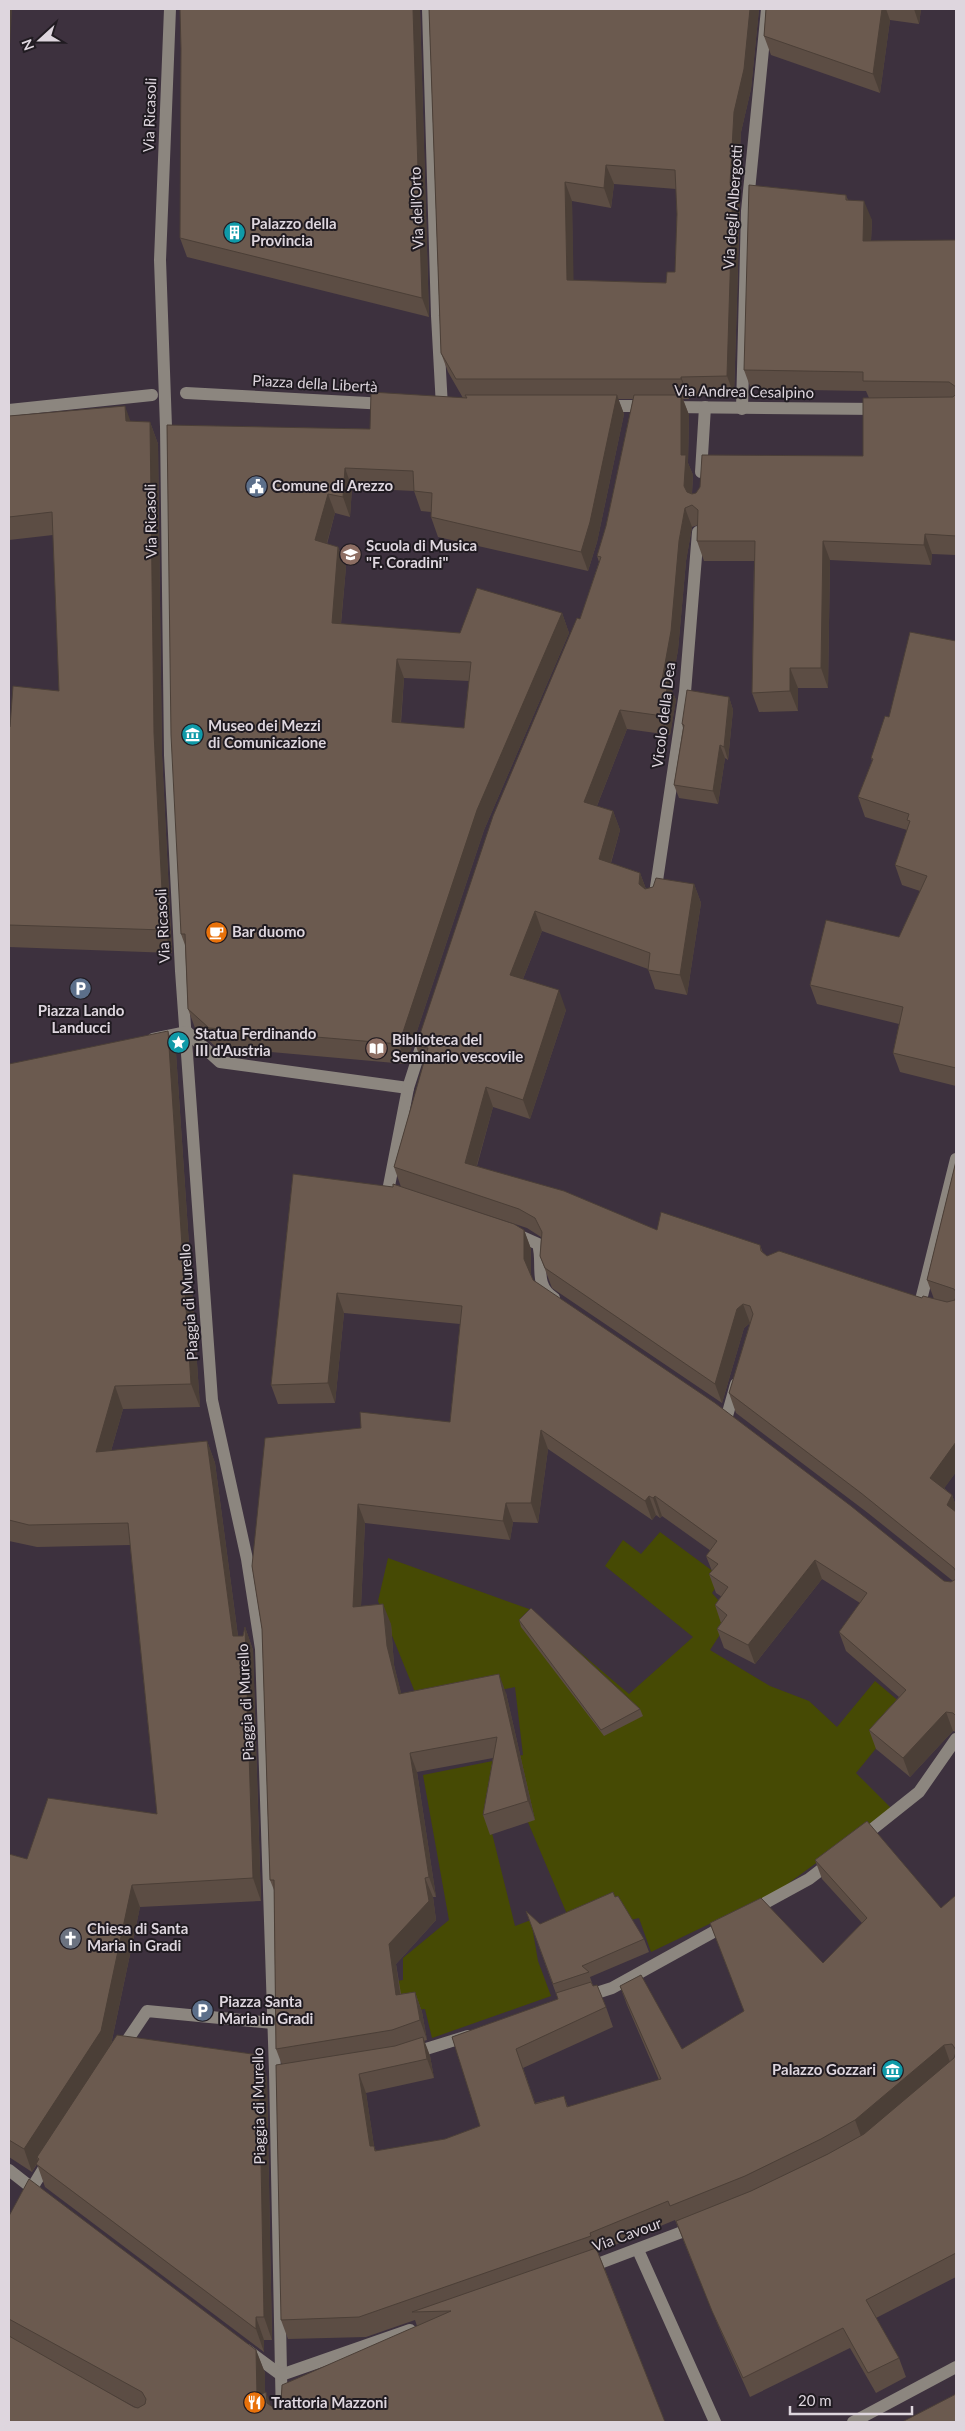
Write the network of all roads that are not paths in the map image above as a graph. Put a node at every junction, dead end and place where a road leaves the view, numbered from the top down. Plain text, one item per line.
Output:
1 (170, 9) edge
2 (428, 9) edge
3 (767, 9) edge
4 (186, 393) dead end
5 (152, 395) dead end
6 (402, 404) edge
7 (442, 406) edge
8 (595, 406) edge
9 (705, 407) junction
10 (742, 408) junction
11 (9, 410) edge
12 (892, 410) edge
13 (700, 485) edge
14 (698, 532) edge
15 (654, 901) edge
16 (428, 1026) edge
17 (187, 1032) junction
18 (141, 1041) edge
19 (408, 1088) junction
20 (956, 1159) edge
21 (416, 1200) edge
22 (497, 1228) edge
23 (562, 1303) edge
24 (920, 1303) edge
25 (740, 1369) edge
26 (727, 1416) edge
27 (956, 1739) edge
28 (853, 1844) edge
29 (838, 1856) edge
30 (575, 2000) edge
31 (274, 2023) junction
32 (482, 2031) edge
33 (401, 2057) edge
34 (114, 2061) edge
35 (54, 2151) edge
36 (9, 2170) edge
37 (31, 2187) junction
38 (47, 2199) edge
39 (22, 2204) edge
40 (710, 2221) edge
41 (638, 2250) junction
42 (574, 2272) edge
43 (420, 2327) edge
44 (234, 2340) edge
45 (956, 2367) edge
46 (281, 2375) junction
47 (282, 2422) edge
48 (715, 2422) edge
49 (853, 2422) edge

1 - 17 street, Via Ricasoli
2 - 7 street, Via dell'Orto
3 - 10 street, Via degli Albergotti
4 - 6 street, Piazza della Libertà
5 - 11 street
8 - 9 street, Via Andrea Cesalpino
9 - 10 street, Via Andrea Cesalpino
9 - 13 street
10 - 12 street, Via Andrea Cesalpino
14 - 15 street, Vicolo della Dea
16 - 19 street
17 - 18 street
17 - 19 street
17 - 31 street, Piaggia di Murello
19 - 21 street
20 - 24 street
22 - 23 street
25 - 26 street
27 - 28 street
29 - 30 street
31 - 34 street
31 - 46 street, Piaggia di Murello
32 - 33 street
35 - 37 street
36 - 37 street
37 - 38 street
37 - 39 street
40 - 41 street, Via Cavour
41 - 42 street, Via Cavour
41 - 48 street
43 - 46 street
44 - 46 street
45 - 49 street
46 - 47 street, Piaggia di Murello

